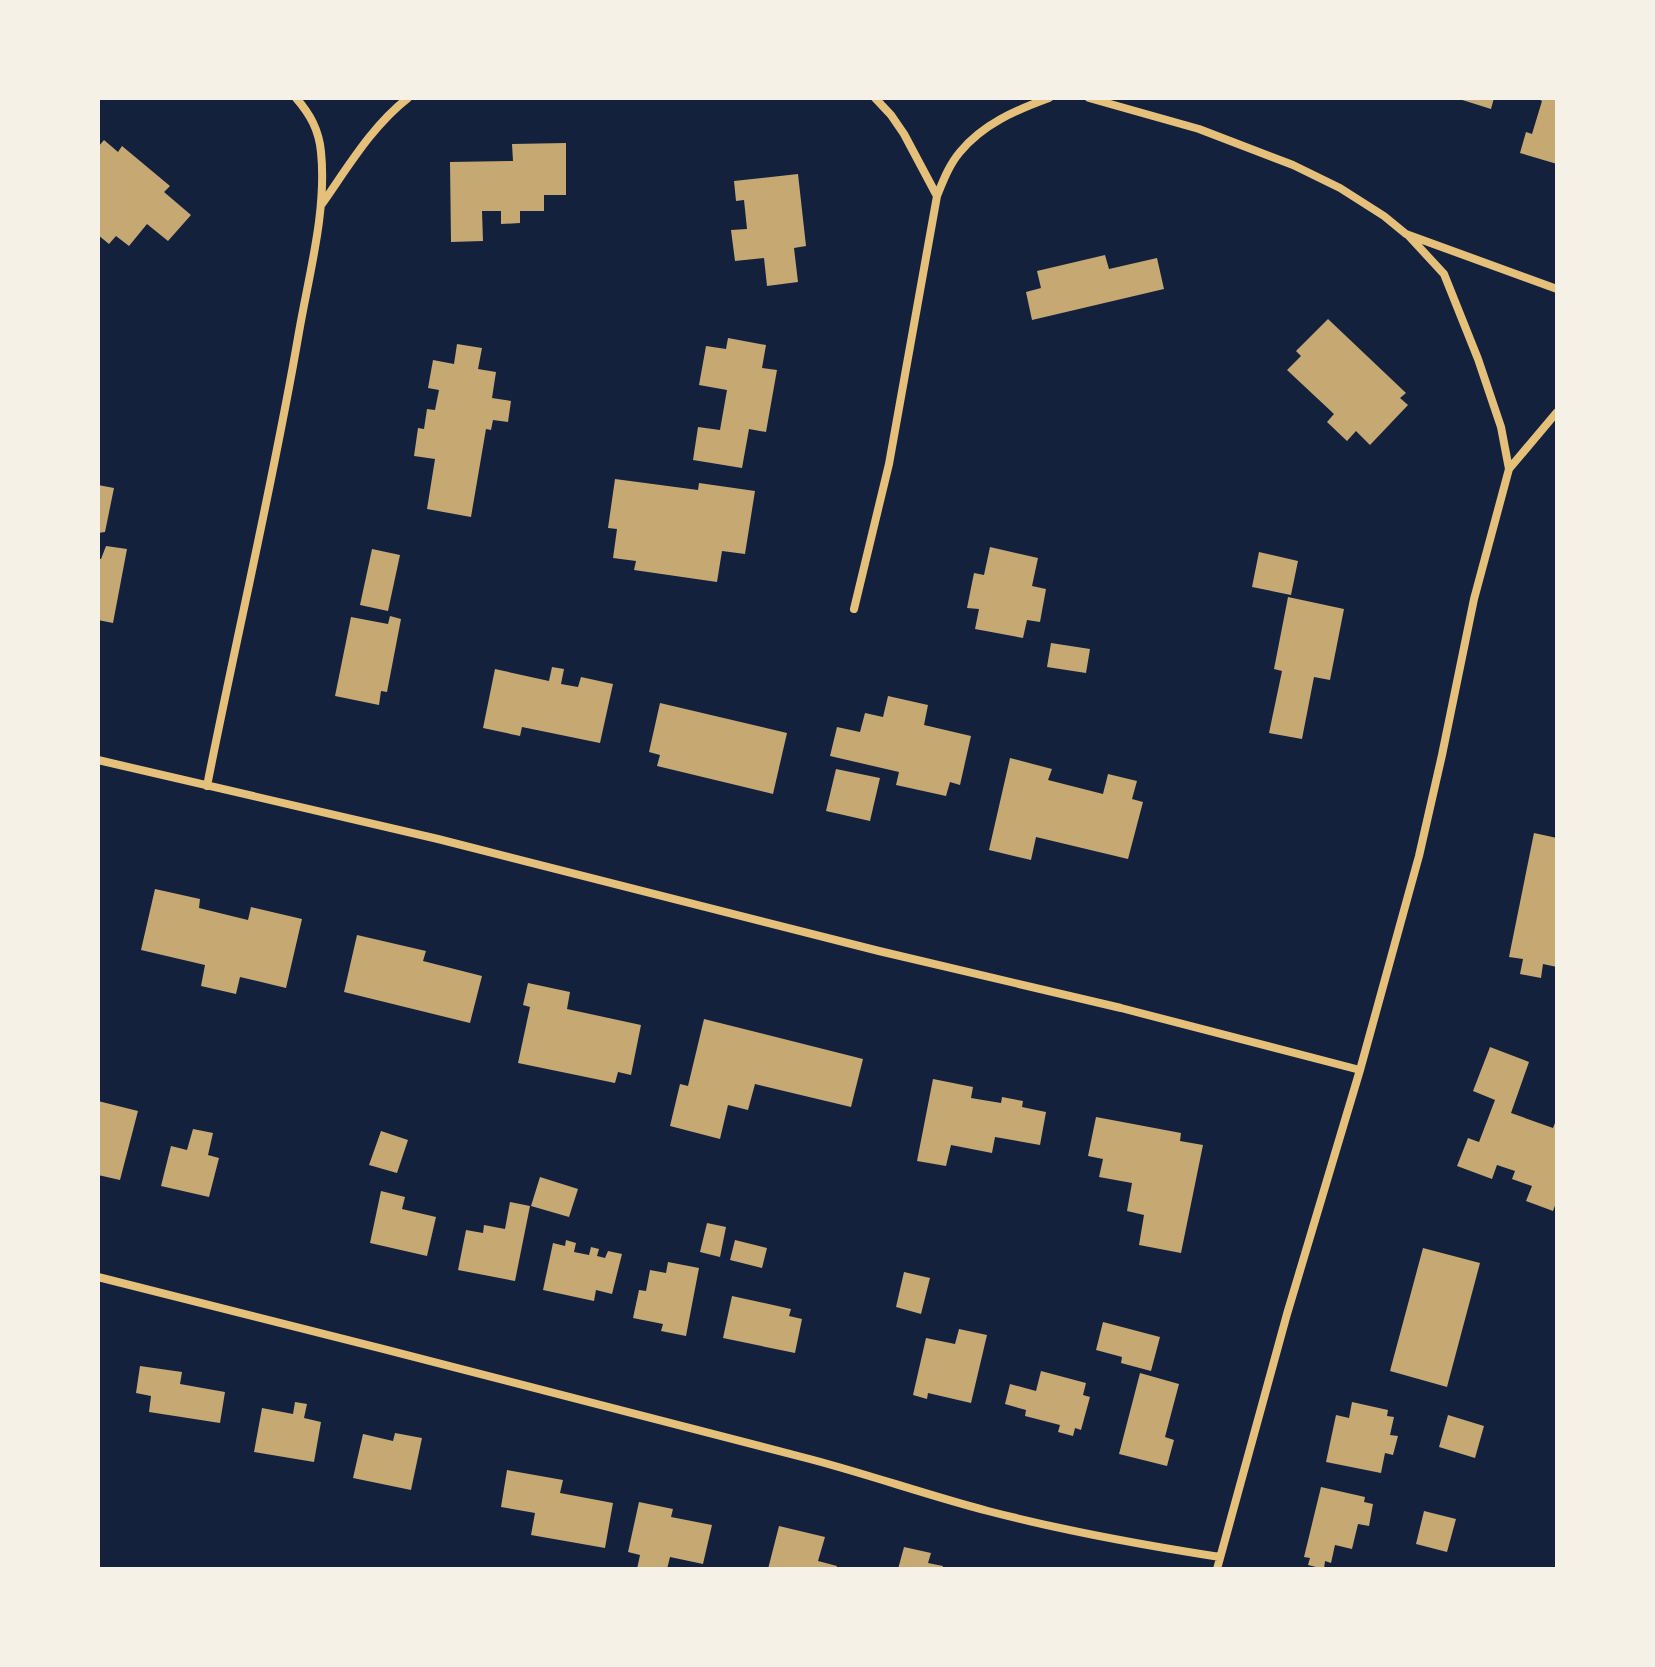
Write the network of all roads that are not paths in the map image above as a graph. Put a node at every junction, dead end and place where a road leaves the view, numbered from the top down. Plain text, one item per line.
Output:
1 (296, 98) edge
2 (408, 98) edge
3 (875, 98) edge
4 (1049, 98) edge
5 (1089, 98) edge
6 (937, 196) junction
7 (321, 205) junction
8 (1406, 234) junction
9 (1557, 289) edge
10 (1557, 412) edge
11 (1509, 469) junction
12 (854, 609) dead end
13 (98, 760) edge
14 (207, 786) junction
15 (1360, 1070) junction
16 (98, 1277) edge
17 (1220, 1557) junction
18 (1217, 1569) edge

1 - 7 street
2 - 7 street
3 - 6 street
4 - 6 street
5 - 8 street
6 - 12 street
7 - 14 street
8 - 9 street
8 - 11 street
10 - 11 street
11 - 15 street
13 - 14 street
14 - 15 street
15 - 17 street
16 - 17 street
17 - 18 street

